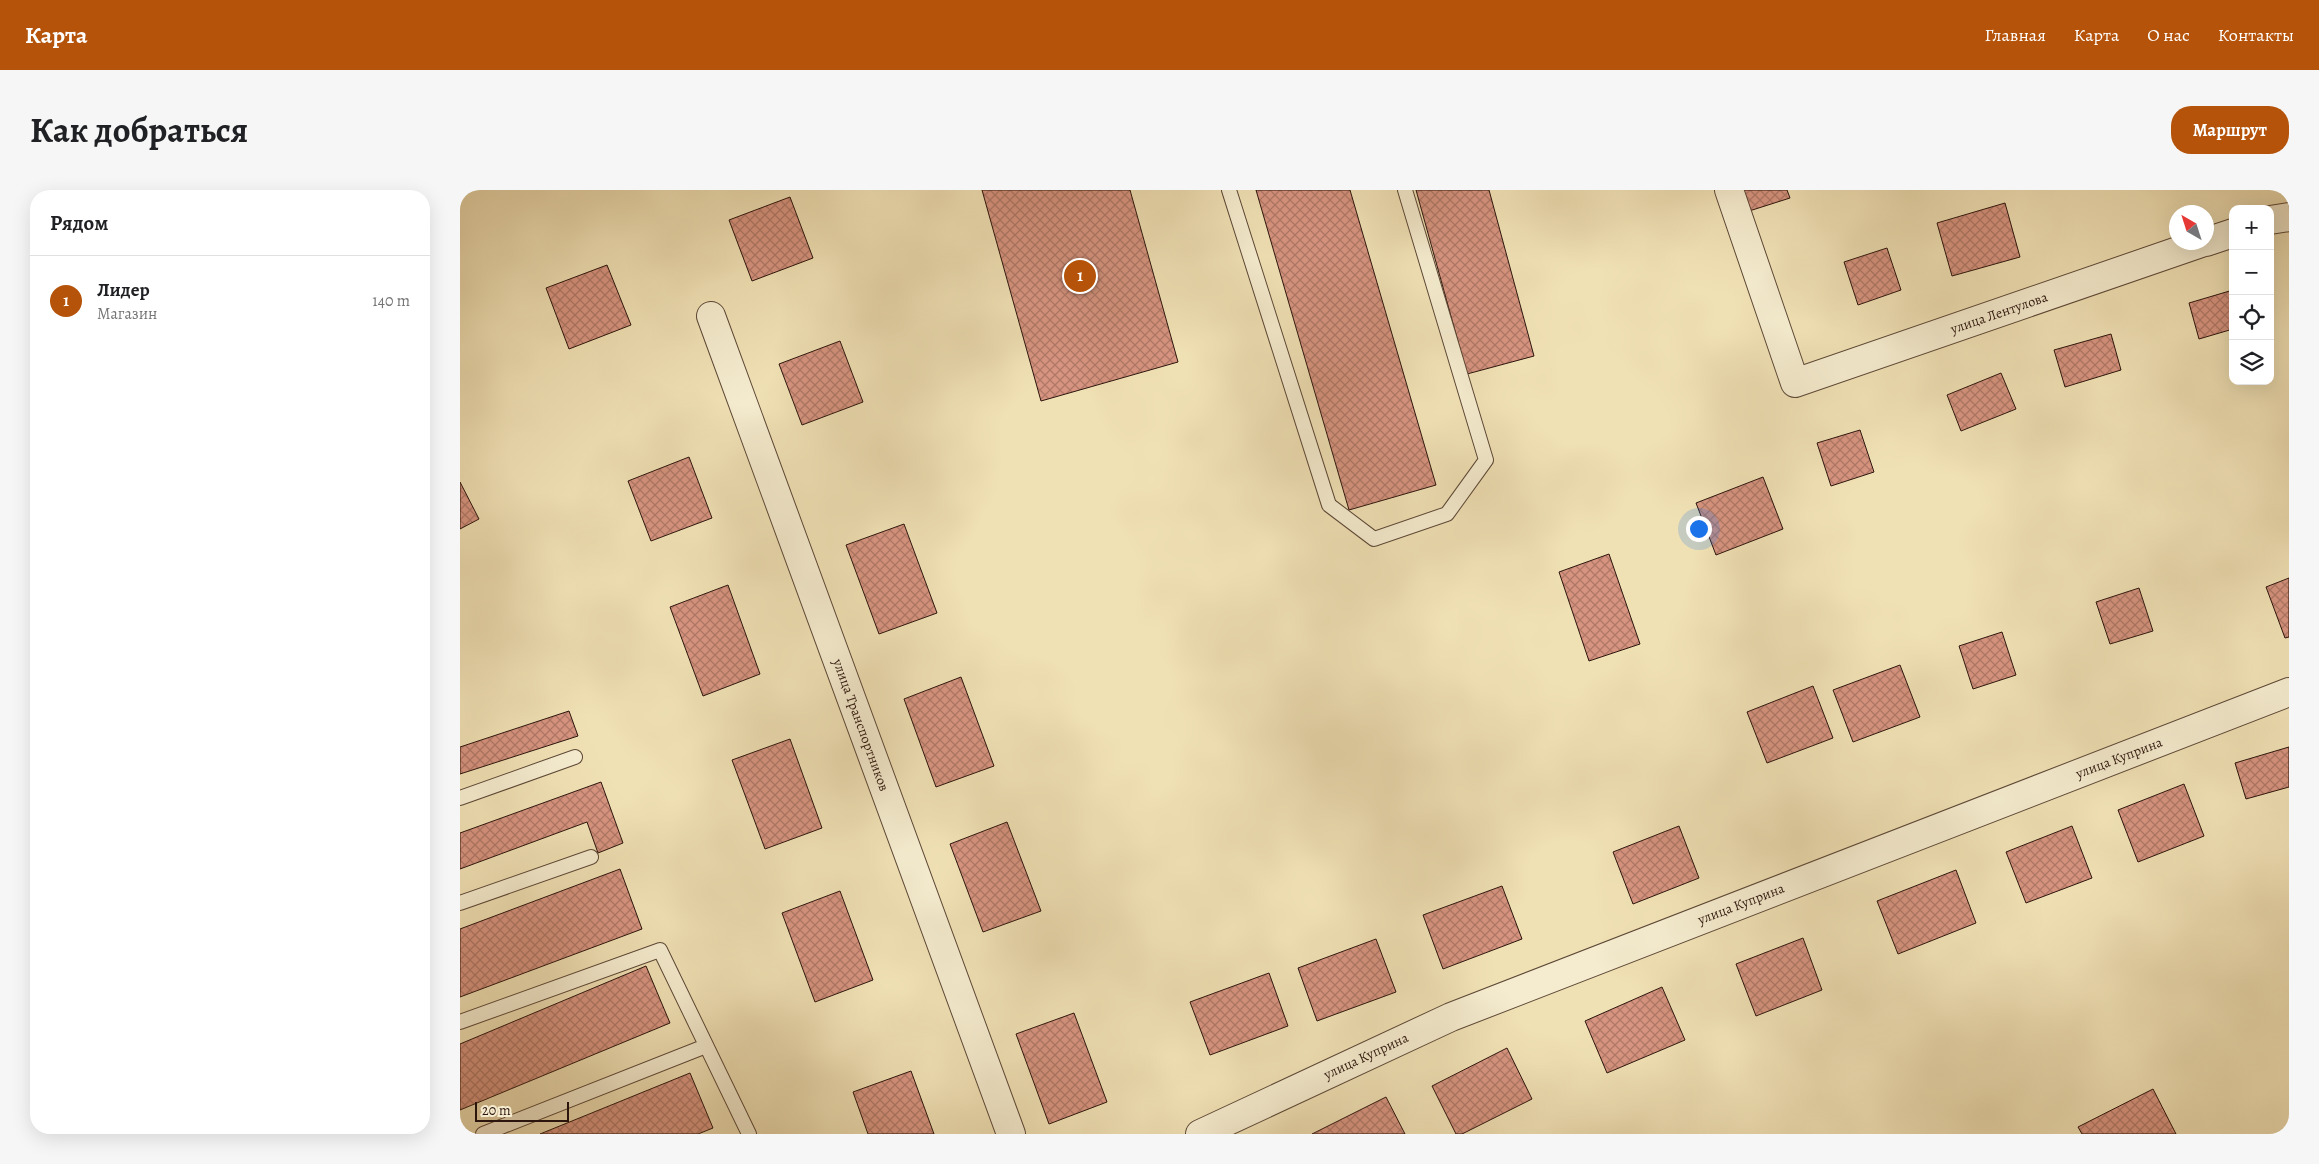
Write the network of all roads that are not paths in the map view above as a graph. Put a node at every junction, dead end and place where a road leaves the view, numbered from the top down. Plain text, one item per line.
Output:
1 (1229, 190) edge
2 (1405, 190) edge
3 (1730, 190) edge
4 (2289, 216) edge
5 (2274, 219) edge
6 (2229, 233) edge
7 (2214, 239) edge
8 (2182, 250) edge
9 (711, 316) dead end
10 (2289, 692) edge
11 (575, 758) dead end
12 (460, 798) edge
13 (591, 857) dead end
14 (460, 903) edge
15 (460, 1022) edge
16 (706, 1046) junction
17 (483, 1134) edge
18 (749, 1134) edge
19 (1011, 1134) edge
20 (1200, 1134) edge

1 - 2 lane
3 - 8 street, улица Лентулова
4 - 5 street
6 - 7 street, улица Лентулова
9 - 19 street, улица Транспортников
10 - 20 street, улица Куприна
11 - 12 lane
13 - 14 lane
15 - 16 lane
16 - 17 lane
16 - 18 lane

